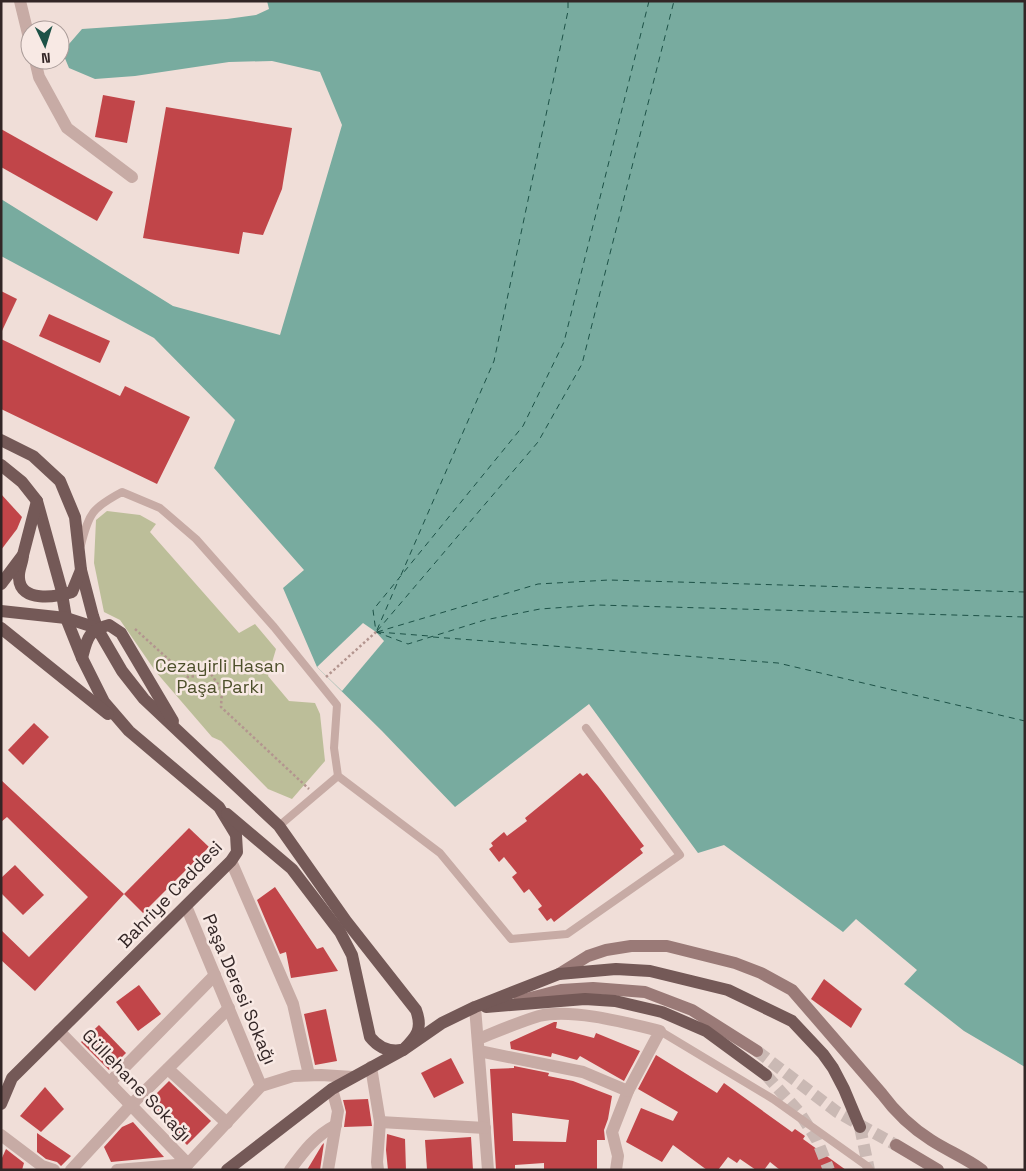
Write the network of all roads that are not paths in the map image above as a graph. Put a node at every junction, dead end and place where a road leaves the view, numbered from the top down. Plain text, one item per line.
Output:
1 (20, 1) edge
2 (25, 20) edge
3 (37, 70) edge
4 (132, 177) dead end
5 (1, 440) edge
6 (1, 465) edge
7 (37, 501) junction
8 (23, 554) junction
9 (81, 570) junction
10 (1, 584) edge
11 (62, 595) junction
12 (1, 611) edge
13 (66, 618) junction
14 (1, 628) edge
15 (97, 628) junction
16 (82, 658) junction
17 (586, 728) dead end
18 (129, 731) junction
19 (179, 732) junction
20 (338, 776) junction
21 (219, 807) junction
22 (279, 826) junction
23 (231, 861) junction
24 (186, 906) junction
25 (559, 974) junction
26 (215, 975) junction
27 (505, 1005) junction
28 (475, 1007) junction
29 (229, 1008) junction
30 (416, 1010) junction
31 (442, 1023) junction
32 (660, 1030) junction
33 (60, 1031) junction
34 (478, 1045) junction
35 (403, 1050) junction
36 (757, 1051) tunnel mouth
37 (371, 1067) junction
38 (168, 1069) junction
39 (309, 1075) junction
40 (766, 1075) tunnel mouth
41 (353, 1077) junction
42 (110, 1082) junction
43 (262, 1086) junction
44 (332, 1089) junction
45 (628, 1092) junction
46 (1, 1104) edge
47 (131, 1105) junction
48 (380, 1122) junction
49 (227, 1123) junction
50 (336, 1125) junction
51 (860, 1127) tunnel mouth
52 (485, 1128) junction
53 (1, 1135) edge
54 (896, 1145) tunnel mouth
55 (188, 1164) junction
56 (231, 1169) edge
57 (54, 1170) edge
58 (70, 1170) edge
59 (117, 1170) edge
60 (290, 1170) edge
61 (328, 1170) edge
62 (378, 1170) edge
63 (488, 1170) edge
64 (616, 1170) edge
65 (870, 1170) edge
66 (938, 1170) edge
67 (982, 1170) edge

1 - 2 street
3 - 4 street
5 - 9 main road
6 - 7 main road
7 - 8 main road
7 - 11 main road, Bahriye Caddesi
8 - 10 main road
8 - 11 main road
9 - 11 main road
9 - 15 main road
9 - 20 lane
11 - 13 main road, Bahriye Caddesi
12 - 13 main road
13 - 15 main road
13 - 16 main road, Bahriye Caddesi
14 - 18 main road
15 - 16 main road
15 - 19 main road
15 - 19 main road
16 - 18 main road, Bahriye Caddesi
17 - 20 lane
18 - 21 main road, Bahriye Caddesi
19 - 22 main road
20 - 22 lane
21 - 23 main road, Bahriye Caddesi
21 - 35 main road
22 - 30 main road
23 - 24 main road, Bahriye Caddesi
23 - 39 street
24 - 26 street, Paşa Deresi Sokağı
24 - 33 main road, Bahriye Caddesi
25 - 28 main road
25 - 51 main road
25 - 67 street
26 - 29 street, Paşa Deresi Sokağı
26 - 42 street
27 - 28 main road
27 - 36 street
27 - 40 main road
28 - 31 main road
28 - 34 street
29 - 38 street
29 - 43 street, Paşa Deresi Sokağı
30 - 31 main road
30 - 35 main road
31 - 35 main road
32 - 34 street
32 - 45 street
32 - 65 lane
33 - 42 street, Güllehane Sokağı
33 - 46 main road, Bahriye Caddesi
34 - 45 street
34 - 52 street
35 - 37 main road
37 - 41 main road
37 - 48 street
38 - 47 street
38 - 49 street
39 - 41 street
39 - 43 street
41 - 44 main road
42 - 47 street, Güllehane Sokağı
43 - 49 street
44 - 50 street
44 - 56 main road
45 - 64 street
47 - 55 street, Güllehane Sokağı
47 - 58 street
48 - 52 street
48 - 62 street
49 - 55 street
50 - 60 street
50 - 61 street
52 - 63 street
53 - 57 street
54 - 66 street
55 - 59 street

